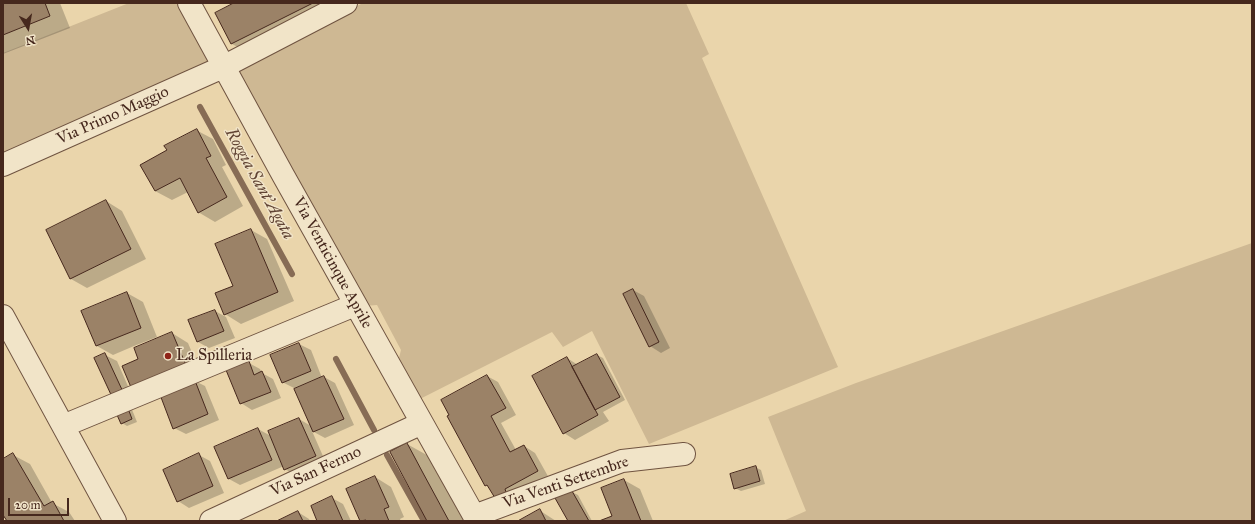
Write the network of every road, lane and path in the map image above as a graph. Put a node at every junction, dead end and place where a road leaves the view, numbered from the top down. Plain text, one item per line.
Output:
1 (189, 3) edge
2 (346, 3) edge
3 (223, 67) junction
4 (3, 166) edge
5 (355, 305) junction
6 (3, 316) edge
7 (422, 423) junction
8 (63, 426) junction
9 (684, 454) dead end
10 (476, 518) edge
11 (115, 521) edge
12 (210, 521) edge

1 - 3 street, Via Venticinque Aprile
2 - 3 street, Via Primo Maggio
3 - 4 street, Via Primo Maggio
3 - 5 street, Via Venticinque Aprile
5 - 7 street, Via Venticinque Aprile
5 - 8 street
6 - 8 street
7 - 10 street, Via Venticinque Aprile
7 - 12 street, Via San Fermo
8 - 11 street
9 - 10 street, Via Venti Settembre

